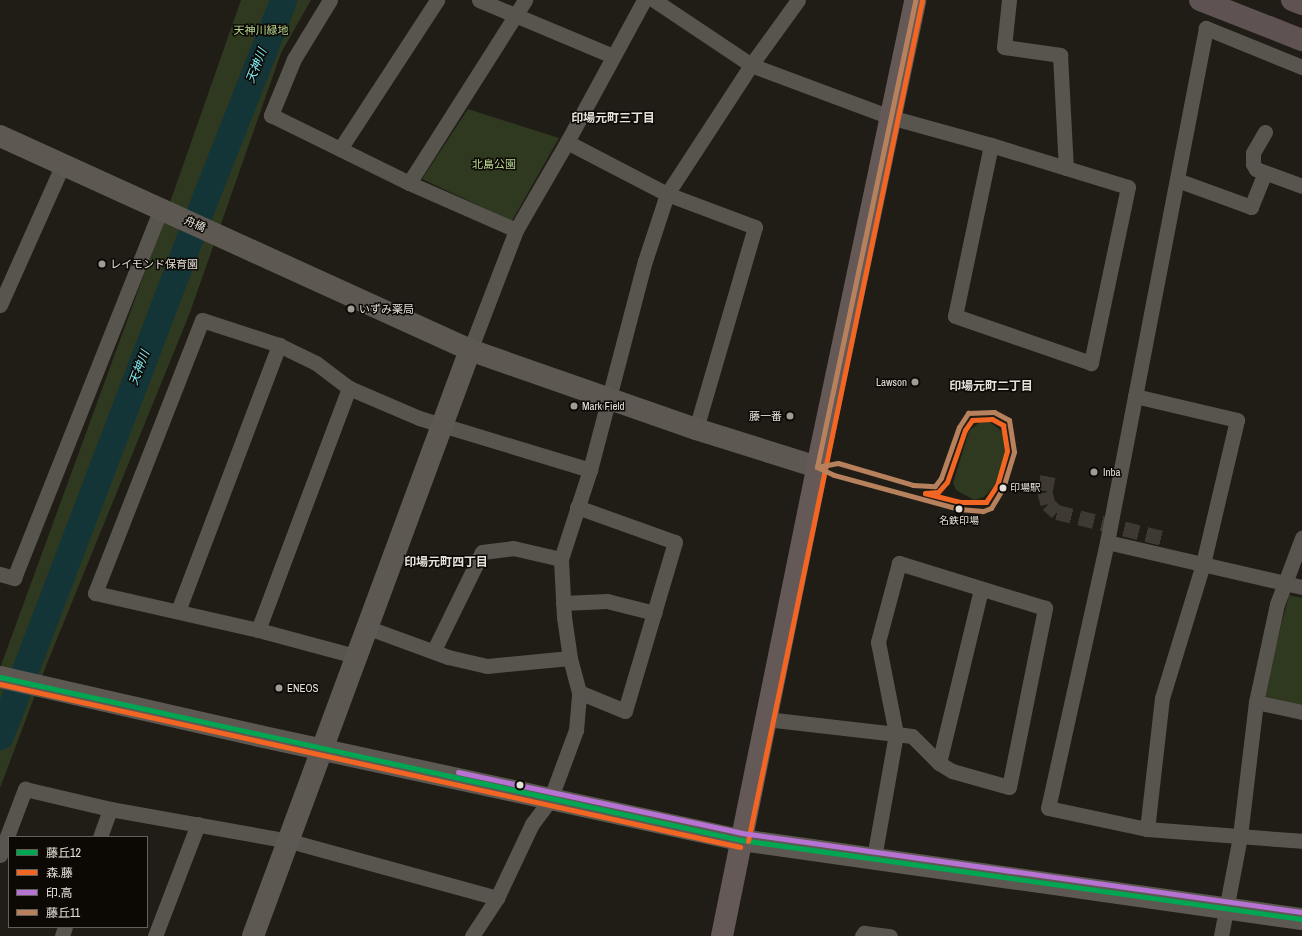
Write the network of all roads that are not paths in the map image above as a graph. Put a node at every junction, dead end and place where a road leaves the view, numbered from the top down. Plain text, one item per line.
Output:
1 (330, 0) edge
2 (437, 0) edge
3 (479, 0) edge
4 (525, 0) edge
5 (644, 0) edge
6 (654, 0) edge
7 (798, 0) edge
8 (915, 0) edge
9 (1008, 0) edge
10 (1200, 0) edge
11 (1292, 0) edge
12 (1302, 4) edge
13 (515, 16) junction
14 (1302, 40) edge
15 (613, 56) junction
16 (751, 65) junction
17 (1302, 67) edge
18 (890, 118) junction
19 (1265, 132) dead end
20 (0, 136) edge
21 (567, 142) junction
22 (991, 145) junction
23 (340, 148) junction
24 (63, 164) junction
25 (1066, 168) junction
26 (1265, 173) junction
27 (1177, 180) junction
28 (409, 183) junction
29 (1302, 186) edge
30 (668, 194) junction
31 (167, 212) junction
32 (516, 230) junction
33 (0, 305) edge
34 (279, 344) junction
35 (470, 350) junction
36 (349, 388) junction
37 (1135, 396) junction
38 (608, 399) junction
39 (443, 424) junction
40 (696, 429) junction
41 (817, 466) junction
42 (590, 470) junction
43 (577, 507) junction
44 (1302, 538) edge
45 (1106, 542) junction
46 (561, 559) junction
47 (1202, 564) junction
48 (0, 574) edge
49 (1287, 584) junction
50 (1302, 588) edge
51 (981, 589) junction
52 (563, 603) junction
53 (178, 611) junction
54 (654, 613) junction
55 (366, 627) junction
56 (258, 630) junction
57 (434, 650) junction
58 (355, 656) junction
59 (570, 658) junction
60 (0, 677) edge
61 (579, 692) junction
62 (1256, 702) junction
63 (1302, 712) edge
64 (766, 719) junction
65 (896, 734) junction
66 (324, 749) junction
67 (939, 763) junction
68 (550, 800) junction
69 (110, 809) junction
70 (198, 824) junction
71 (1147, 829) junction
72 (100, 836) edge
73 (1240, 836) junction
74 (741, 840) junction
75 (290, 841) junction
76 (1302, 841) edge
77 (0, 855) edge
78 (874, 857) junction
79 (497, 898) junction
80 (1225, 908) junction
81 (1302, 919) edge
82 (155, 936) edge
83 (253, 936) edge
84 (472, 936) edge
85 (722, 936) edge
86 (862, 936) edge
87 (890, 936) edge
88 (1221, 936) edge

1 - 23 street
2 - 23 street
3 - 13 street
4 - 13 street
5 - 15 street
6 - 16 street
7 - 16 street
8 - 18 main road
9 - 25 street
10 - 14 highway
11 - 12 highway
13 - 15 street
13 - 28 street
15 - 21 street
16 - 18 street
16 - 30 street
17 - 27 street
18 - 22 street
18 - 41 main road
19 - 26 street
20 - 24 street, 舟橋
21 - 30 street
21 - 32 street
22 - 25 street
22 - 25 street
23 - 28 street
24 - 31 street, 舟橋
24 - 33 street
26 - 27 street
26 - 29 street
27 - 37 street
28 - 32 street
30 - 38 street
30 - 40 street
31 - 35 street, 舟橋
31 - 48 street
32 - 35 street
34 - 36 street
34 - 53 street
34 - 53 street
35 - 38 street, 舟橋
35 - 39 street
36 - 39 street
36 - 56 street
37 - 45 street
37 - 47 street
38 - 40 street, 舟橋
38 - 42 street
39 - 42 street
39 - 55 street
40 - 41 street, 舟橋
41 - 64 main road
42 - 43 street
43 - 46 street
43 - 54 street
44 - 49 street
45 - 47 street
45 - 71 street
46 - 52 street
46 - 57 street
47 - 49 street
47 - 71 street
49 - 50 street
49 - 62 street
51 - 65 street
51 - 67 street
51 - 67 street
52 - 54 street
52 - 59 street
53 - 56 street
54 - 61 street
55 - 57 street
55 - 58 street
56 - 58 street
57 - 59 street
58 - 66 street
59 - 61 street
60 - 66 street
61 - 68 street
62 - 63 street
62 - 73 street
64 - 65 street
64 - 74 main road
65 - 67 street
65 - 78 street
66 - 68 street
66 - 75 street
68 - 74 street
68 - 79 street
69 - 70 street
69 - 72 street
69 - 77 street
70 - 75 street
70 - 82 street
71 - 73 street
73 - 76 street
73 - 80 street
74 - 78 street
74 - 85 main road
75 - 79 street
75 - 83 street
78 - 80 street
79 - 84 street
80 - 81 street
80 - 88 street
86 - 87 street

